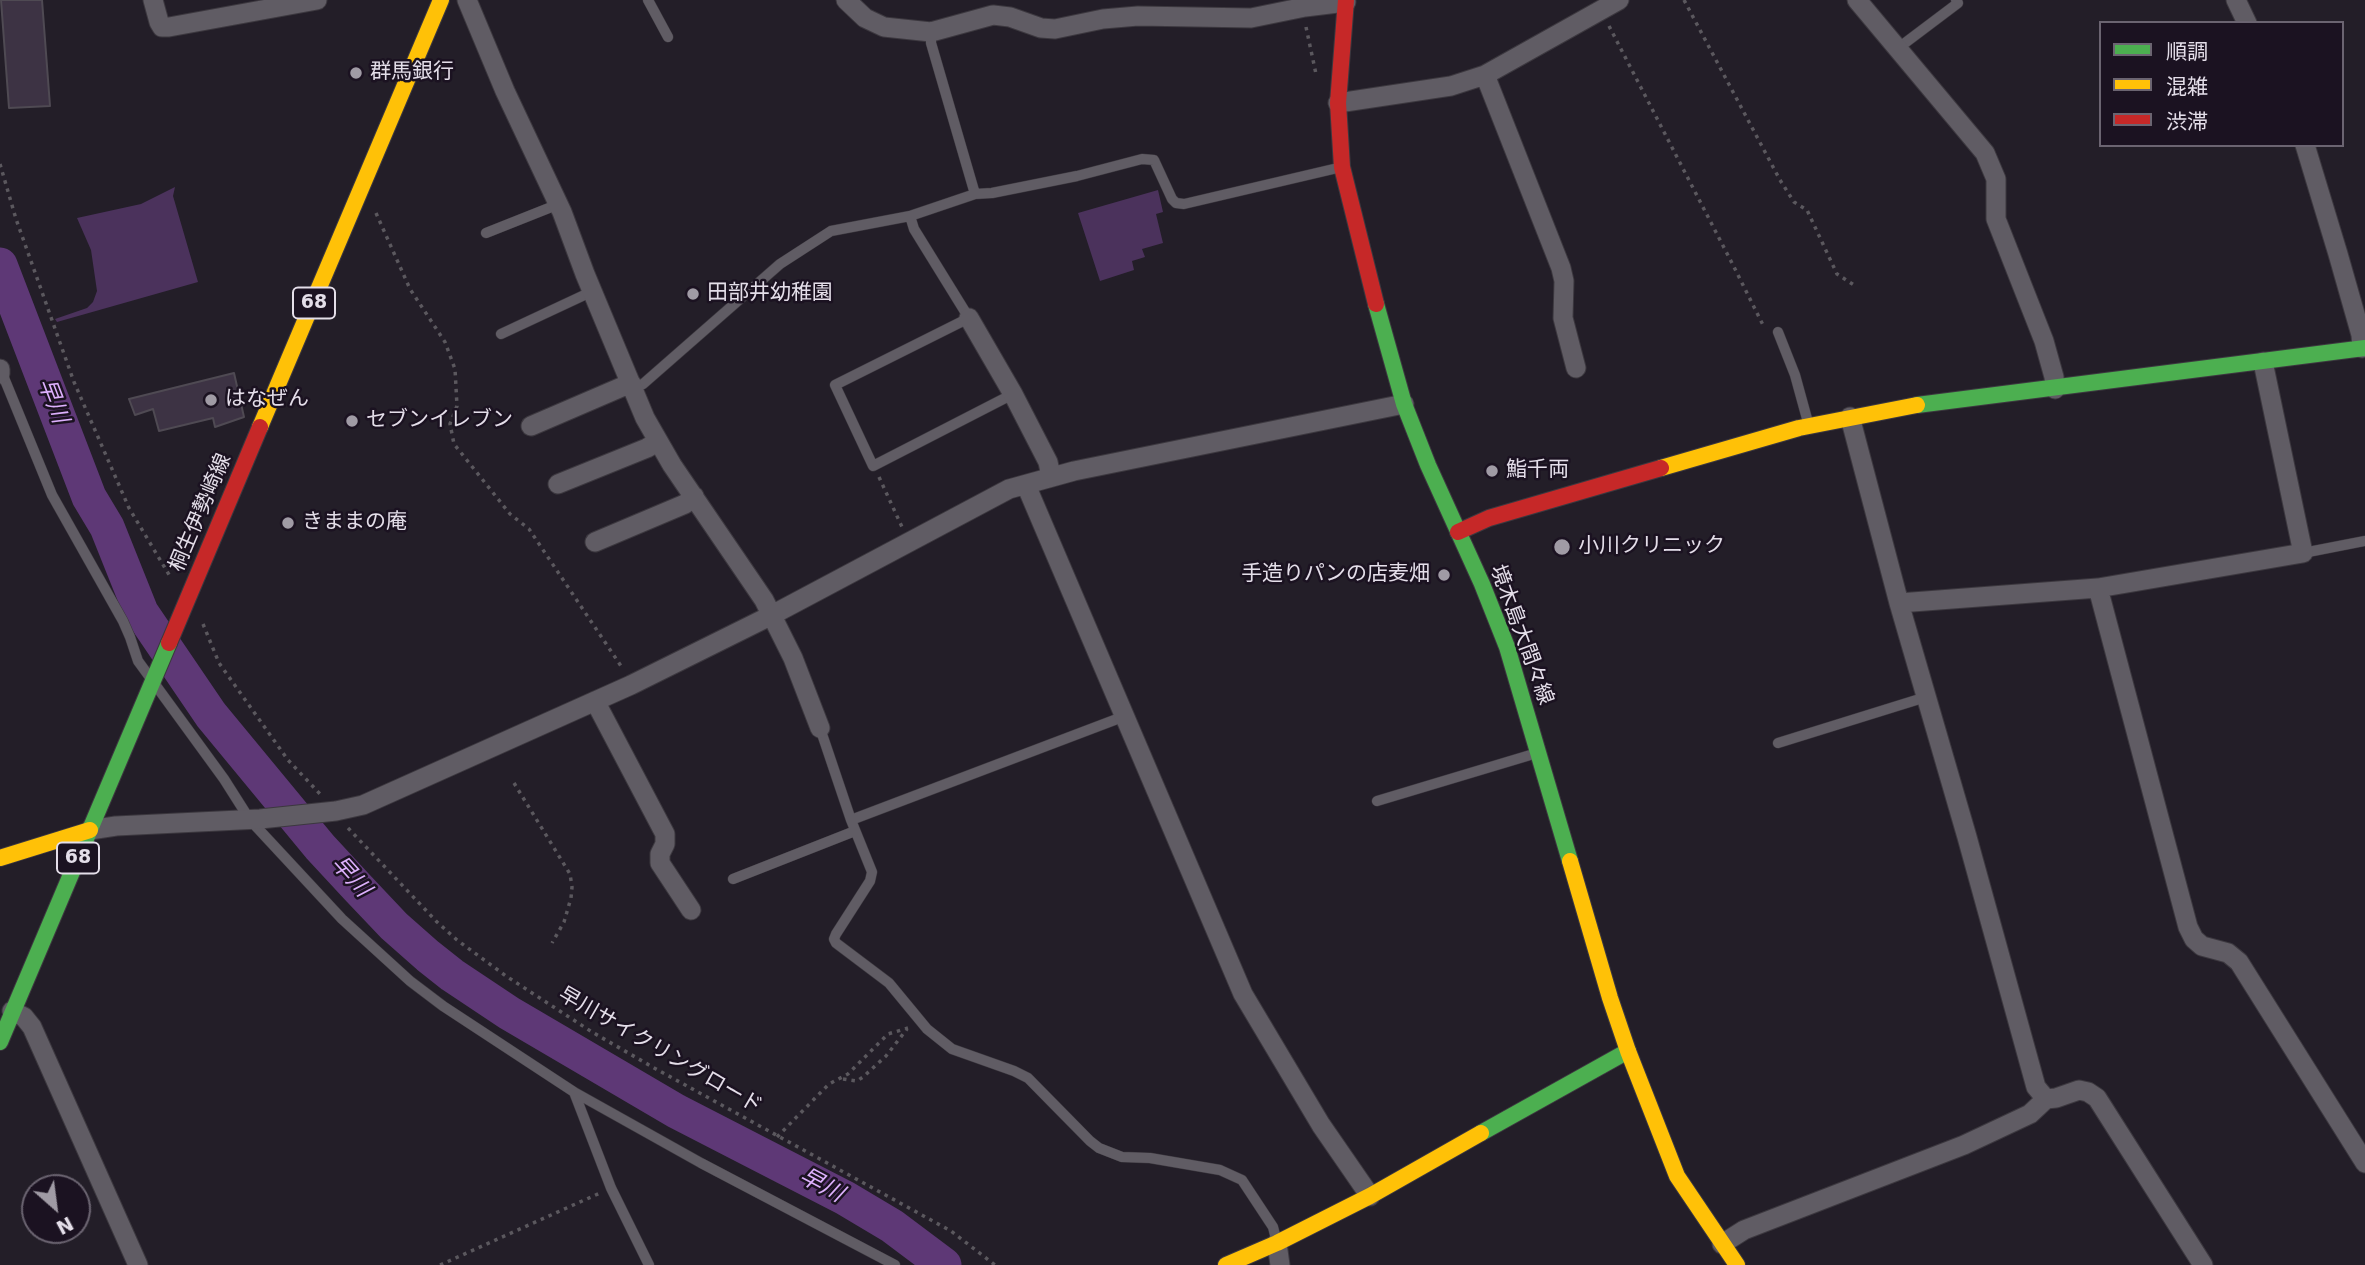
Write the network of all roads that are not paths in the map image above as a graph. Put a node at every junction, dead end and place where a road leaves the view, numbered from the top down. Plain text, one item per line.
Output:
1 (153, 0) edge
2 (317, 0) edge
3 (441, 0) edge
4 (467, 0) edge
5 (648, 0) edge
6 (846, 0) edge
7 (1619, 0) edge
8 (1857, 0) edge
9 (1956, 0) edge
10 (2236, 0) edge
11 (1346, 1) edge
12 (1599, 5) edge
13 (1305, 10) edge
14 (2247, 21) edge
15 (931, 32) junction
16 (668, 37) dead end
17 (1897, 49) junction
18 (1485, 75) junction
19 (1338, 103) junction
20 (2306, 147) edge
21 (1342, 167) junction
22 (975, 194) junction
23 (559, 204) junction
24 (910, 216) junction
25 (486, 233) dead end
26 (593, 291) junction
27 (969, 318) junction
28 (1778, 332) dead end
29 (501, 334) dead end
30 (2364, 348) edge
31 (2263, 362) junction
32 (1576, 368) dead end
33 (1, 372) edge
34 (632, 386) junction
35 (2055, 389) junction
36 (1013, 394) junction
37 (1404, 404) junction
38 (1850, 417) junction
39 (531, 426) dead end
40 (1809, 426) junction
41 (657, 442) junction
42 (1051, 476) junction
43 (558, 484) dead end
44 (1027, 485) junction
45 (694, 496) junction
46 (1458, 532) junction
47 (2365, 541) edge
48 (595, 542) dead end
49 (2303, 553) junction
50 (2098, 588) junction
51 (1899, 603) junction
52 (772, 615) junction
53 (155, 678) junction
54 (1926, 697) junction
55 (595, 701) junction
56 (1125, 716) junction
57 (820, 728) joint
58 (1778, 743) dead end
59 (1538, 753) junction
60 (1377, 801) dead end
61 (255, 819) junction
62 (851, 820) junction
63 (90, 830) junction
64 (855, 831) junction
65 (0, 858) edge
66 (733, 879) dead end
67 (691, 910) dead end
68 (12, 1012) junction
69 (0, 1042) edge
70 (1628, 1051) junction
71 (574, 1091) junction
72 (2046, 1099) junction
73 (2365, 1163) edge
74 (1370, 1196) junction
75 (1277, 1243) junction
76 (1722, 1244) junction
77 (138, 1265) edge
78 (649, 1265) edge
79 (895, 1265) edge
80 (1226, 1265) edge
81 (1280, 1265) edge
82 (1737, 1265) edge
83 (2203, 1265) edge

1 - 2 street
3 - 53 main road, 桐生伊勢崎線 / 68
4 - 23 street
5 - 16 lane
6 - 15 street
7 - 12 street
8 - 17 street
9 - 17 lane
10 - 14 street
11 - 13 street
11 - 19 main road, 境木島大間々線
12 - 18 street
13 - 15 street
15 - 22 lane
17 - 35 street
18 - 19 street
18 - 32 street
19 - 21 main road, 境木島大間々線
20 - 30 street
21 - 22 lane
21 - 37 main road, 境木島大間々線
22 - 24 lane
23 - 25 lane
23 - 26 street
24 - 27 lane
24 - 34 lane
26 - 29 lane
26 - 34 street
27 - 36 street
27 - 36 lane
28 - 40 lane
30 - 31 main road
31 - 35 main road
31 - 49 street
33 - 53 lane
34 - 39 street
34 - 41 street
35 - 38 main road
36 - 42 street
37 - 42 street
37 - 46 main road, 境木島大間々線
38 - 40 main road
38 - 51 street
40 - 46 main road
41 - 43 street
41 - 45 street
42 - 44 street
44 - 52 street
44 - 56 street
45 - 48 street
45 - 52 street
46 - 59 main road, 境木島大間々線
47 - 49 lane
49 - 50 street
50 - 51 street
50 - 73 street
51 - 54 street
52 - 55 street
52 - 57 street
53 - 61 lane
53 - 63 main road, 桐生伊勢崎線 / 68
54 - 58 lane
54 - 72 street
55 - 61 street
55 - 67 street
56 - 62 lane
56 - 74 street
57 - 62 lane
59 - 60 lane
59 - 70 main road, 境木島大間々線
61 - 63 street
61 - 71 lane
62 - 64 lane
63 - 65 main road
63 - 68 main road, 桐生伊勢崎線 / 68
64 - 66 lane
64 - 75 lane
68 - 69 main road, 桐生伊勢崎線 / 68
68 - 77 street
70 - 74 main road
70 - 76 main road, 境木島大間々線
71 - 78 lane
71 - 79 lane
72 - 76 street
72 - 83 street
74 - 75 main road
75 - 80 main road
75 - 81 street
76 - 82 main road, 境木島大間々線

